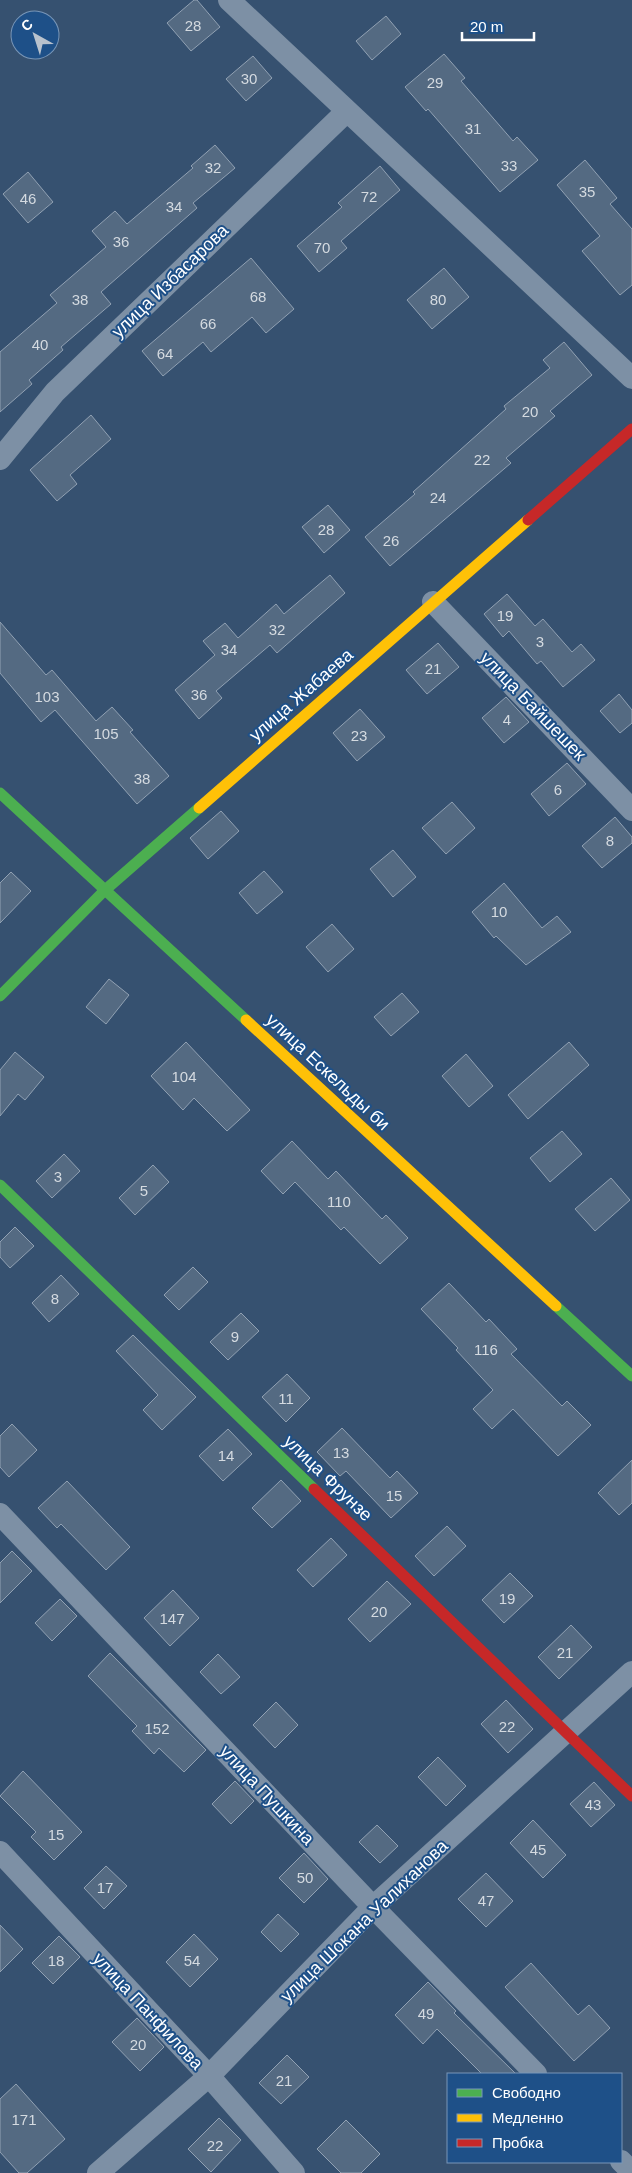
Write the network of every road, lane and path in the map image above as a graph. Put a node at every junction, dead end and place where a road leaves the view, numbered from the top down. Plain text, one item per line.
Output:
1 (229, 0) edge
2 (347, 111) junction
3 (632, 378) edge
4 (632, 429) edge
5 (0, 459) edge
6 (433, 602) junction
7 (0, 793) edge
8 (632, 810) edge
9 (104, 891) junction
10 (0, 996) edge
11 (0, 1185) edge
12 (632, 1376) edge
13 (0, 1514) edge
14 (632, 1672) edge
15 (567, 1732) junction
16 (632, 1796) edge
17 (0, 1852) edge
18 (373, 1907) junction
19 (535, 2073) edge
20 (208, 2076) junction
21 (622, 2162) edge
22 (632, 2172) edge
23 (98, 2173) edge
24 (294, 2173) edge

1 - 2 street
2 - 3 street
2 - 5 street, улица Избасарова
4 - 6 street, улица Жабаева
6 - 8 street, улица Байшешек
6 - 9 street, улица Жабаева
7 - 9 street, улица Ескельды би
9 - 10 street, улица Жабаева
9 - 12 street, улица Ескельды би
11 - 15 street, улица Фрунзе
13 - 18 street, улица Пушкина
14 - 15 street, улица Шокана Уалиханова
15 - 16 street, улица Фрунзе
15 - 18 street, улица Шокана Уалиханова
17 - 20 street, улица Панфилова
18 - 19 street, улица Пушкина
18 - 20 street, улица Шокана Уалиханова
20 - 23 street, улица Шокана Уалиханова
20 - 24 street, улица Панфилова
21 - 22 street

